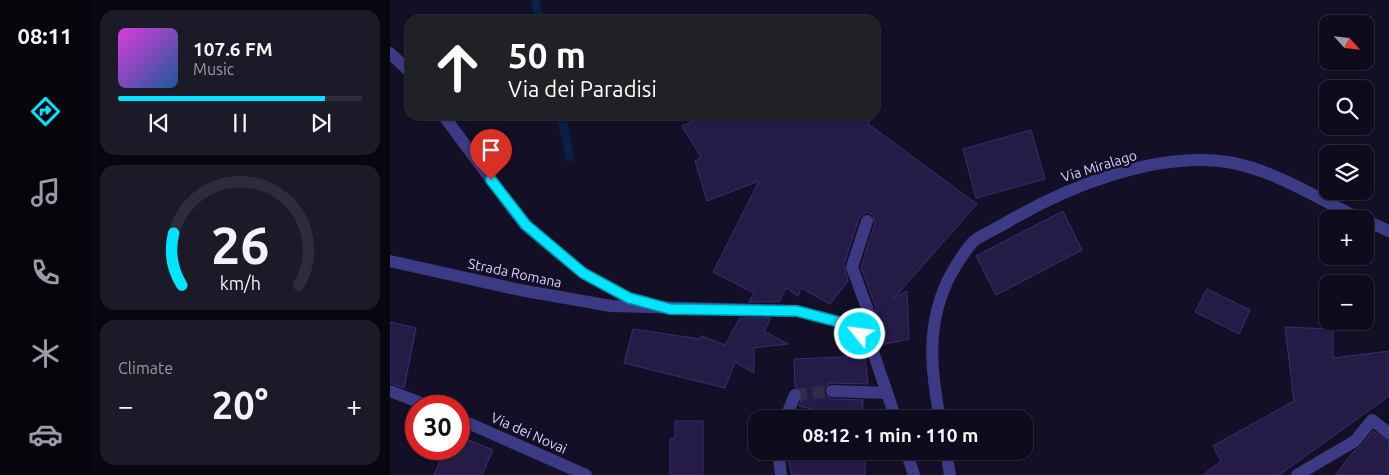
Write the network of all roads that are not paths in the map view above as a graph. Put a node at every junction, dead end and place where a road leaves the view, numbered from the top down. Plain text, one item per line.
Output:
1 (390, 53) edge
2 (405, 67) edge
3 (447, 120) edge
4 (1342, 210) edge
5 (867, 221) dead end
6 (1374, 224) edge
7 (1389, 231) edge
8 (390, 261) edge
9 (670, 309) junction
10 (860, 334) junction
11 (390, 391) edge
12 (832, 392) tunnel mouth
13 (887, 393) junction
14 (795, 395) dead end
15 (405, 397) edge
16 (788, 410) edge
17 (893, 410) edge
18 (938, 410) edge
19 (470, 424) edge
20 (1389, 433) edge
21 (779, 460) edge
22 (909, 460) edge
23 (948, 460) edge
24 (586, 475) edge
25 (780, 475) edge
26 (914, 475) edge
27 (950, 475) edge
28 (1298, 475) edge

1 - 2 street
3 - 9 street
4 - 18 street, Via Miralago
5 - 10 street
6 - 7 street
8 - 9 street, Strada Romana
9 - 10 street, Strada Romana
10 - 13 street
11 - 15 street
12 - 13 street
13 - 17 street
14 - 16 street
19 - 24 street, Via dei Novai
20 - 28 street
21 - 25 street
22 - 26 street
23 - 27 street

